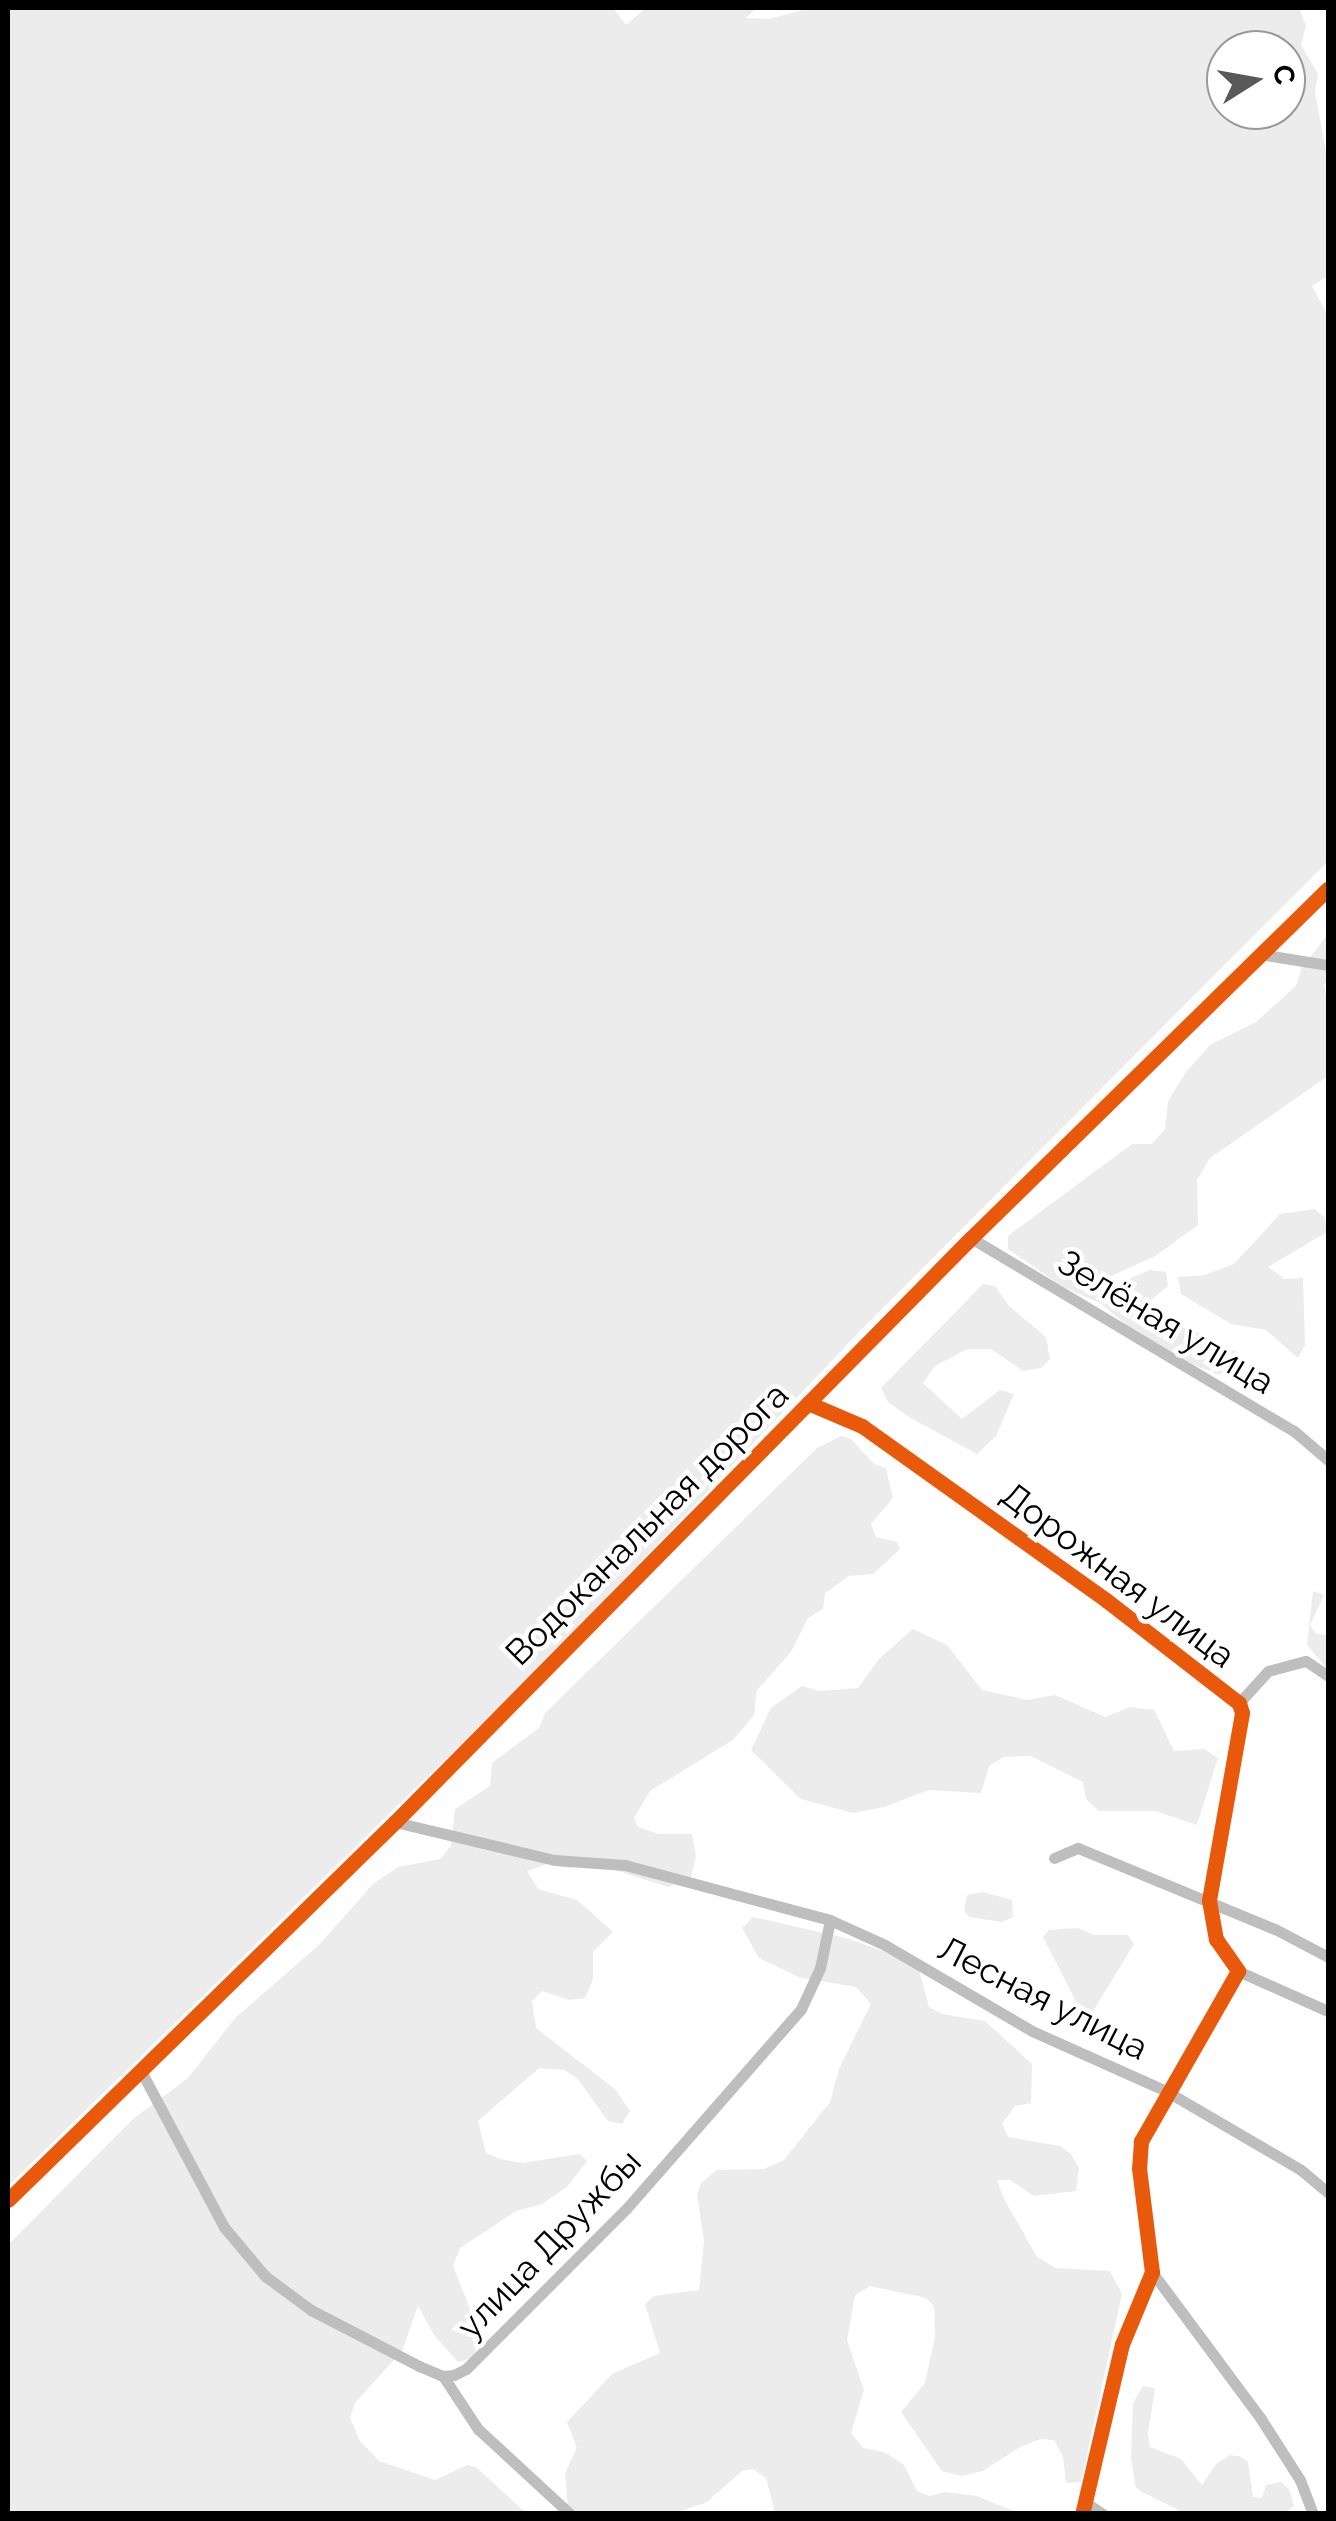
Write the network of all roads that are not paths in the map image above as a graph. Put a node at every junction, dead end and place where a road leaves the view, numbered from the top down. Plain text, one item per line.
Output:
1 (1328, 889) edge
2 (1266, 955) junction
3 (1328, 966) edge
4 (971, 1238) junction
5 (808, 1403) junction
6 (1328, 1460) edge
7 (1328, 1676) edge
8 (1238, 1703) junction
9 (395, 1822) junction
10 (1054, 1858) dead end
11 (1208, 1900) junction
12 (830, 1920) junction
13 (1328, 1958) edge
14 (1238, 1971) junction
15 (1328, 2011) edge
16 (141, 2071) junction
17 (1166, 2091) junction
18 (1328, 2194) edge
19 (8, 2200) edge
20 (1152, 2272) junction
21 (443, 2376) junction
22 (1084, 2508) edge
23 (570, 2514) edge
24 (1103, 2514) edge
25 (1313, 2514) edge

1 - 2 street, Водоканальная дорога
2 - 3 street
2 - 4 street, Водоканальная дорога
4 - 5 street, Водоканальная дорога
4 - 6 street, Зелёная улица
5 - 8 street, Дорожная улица
5 - 9 street, Водоканальная дорога
7 - 8 street
8 - 11 street, Дорожная улица
9 - 12 street, Лесная улица
9 - 16 street, Водоканальная дорога
10 - 11 street
11 - 13 street
11 - 14 street, Дорожная улица
12 - 17 street, Лесная улица
12 - 21 street, улица Дружбы
14 - 15 street
14 - 17 street
16 - 19 street, Водоканальная дорога
16 - 21 street, улица Дружбы
17 - 18 street, Лесная улица
17 - 20 street
20 - 22 street
20 - 25 street
21 - 23 street
22 - 24 street

